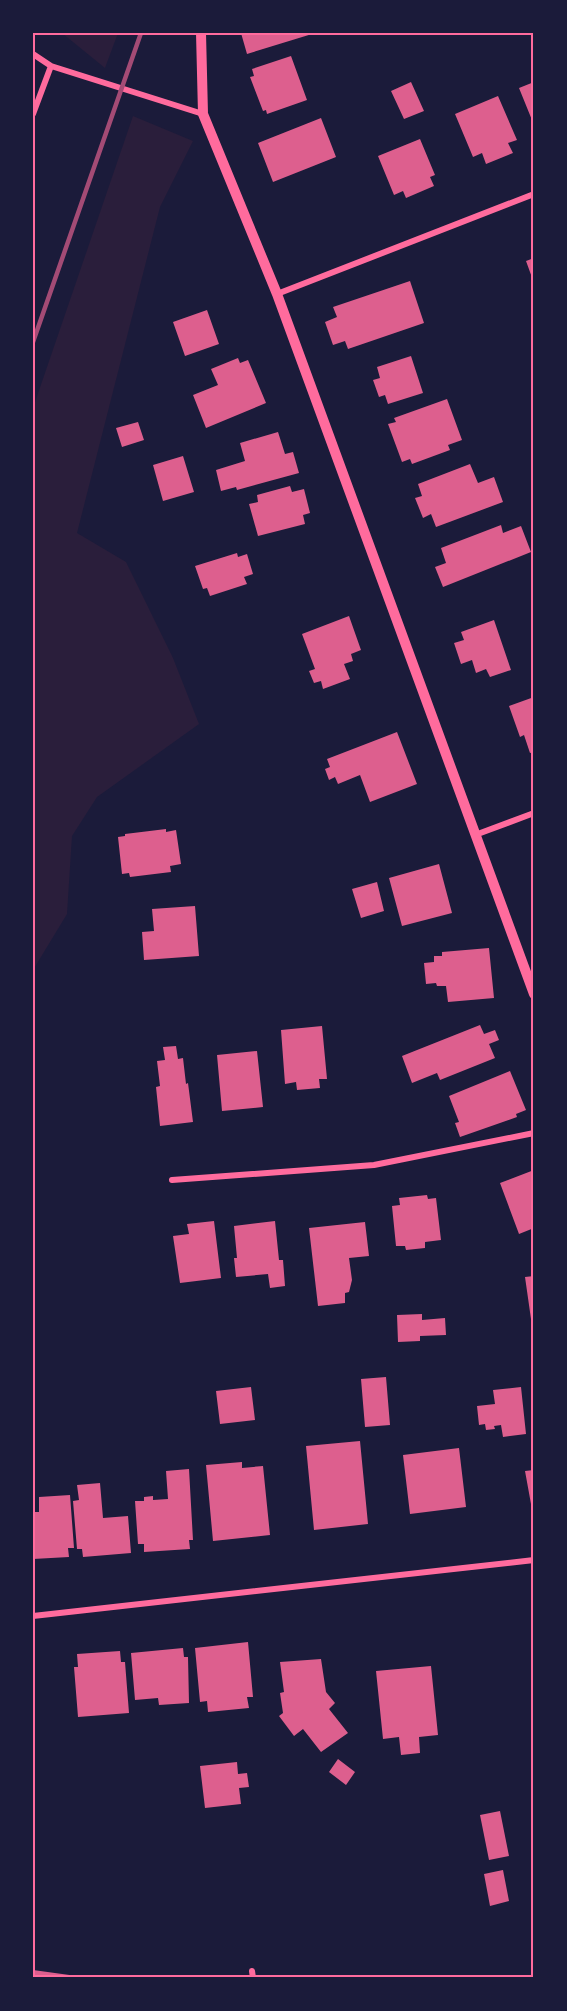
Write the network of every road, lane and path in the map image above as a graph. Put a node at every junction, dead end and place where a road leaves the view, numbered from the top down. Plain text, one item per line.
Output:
1 (201, 33) edge
2 (33, 54) edge
3 (51, 66) junction
4 (33, 114) edge
5 (202, 114) junction
6 (534, 194) edge
7 (277, 294) junction
8 (534, 813) edge
9 (474, 835) junction
10 (534, 994) edge
11 (534, 1133) edge
12 (172, 1180) dead end
13 (534, 1560) edge
14 (33, 1616) edge

1 - 5 street
2 - 3 street
3 - 4 street
3 - 5 street
5 - 7 street
6 - 7 street
7 - 9 street
8 - 9 street
9 - 10 street
11 - 12 street
13 - 14 street

